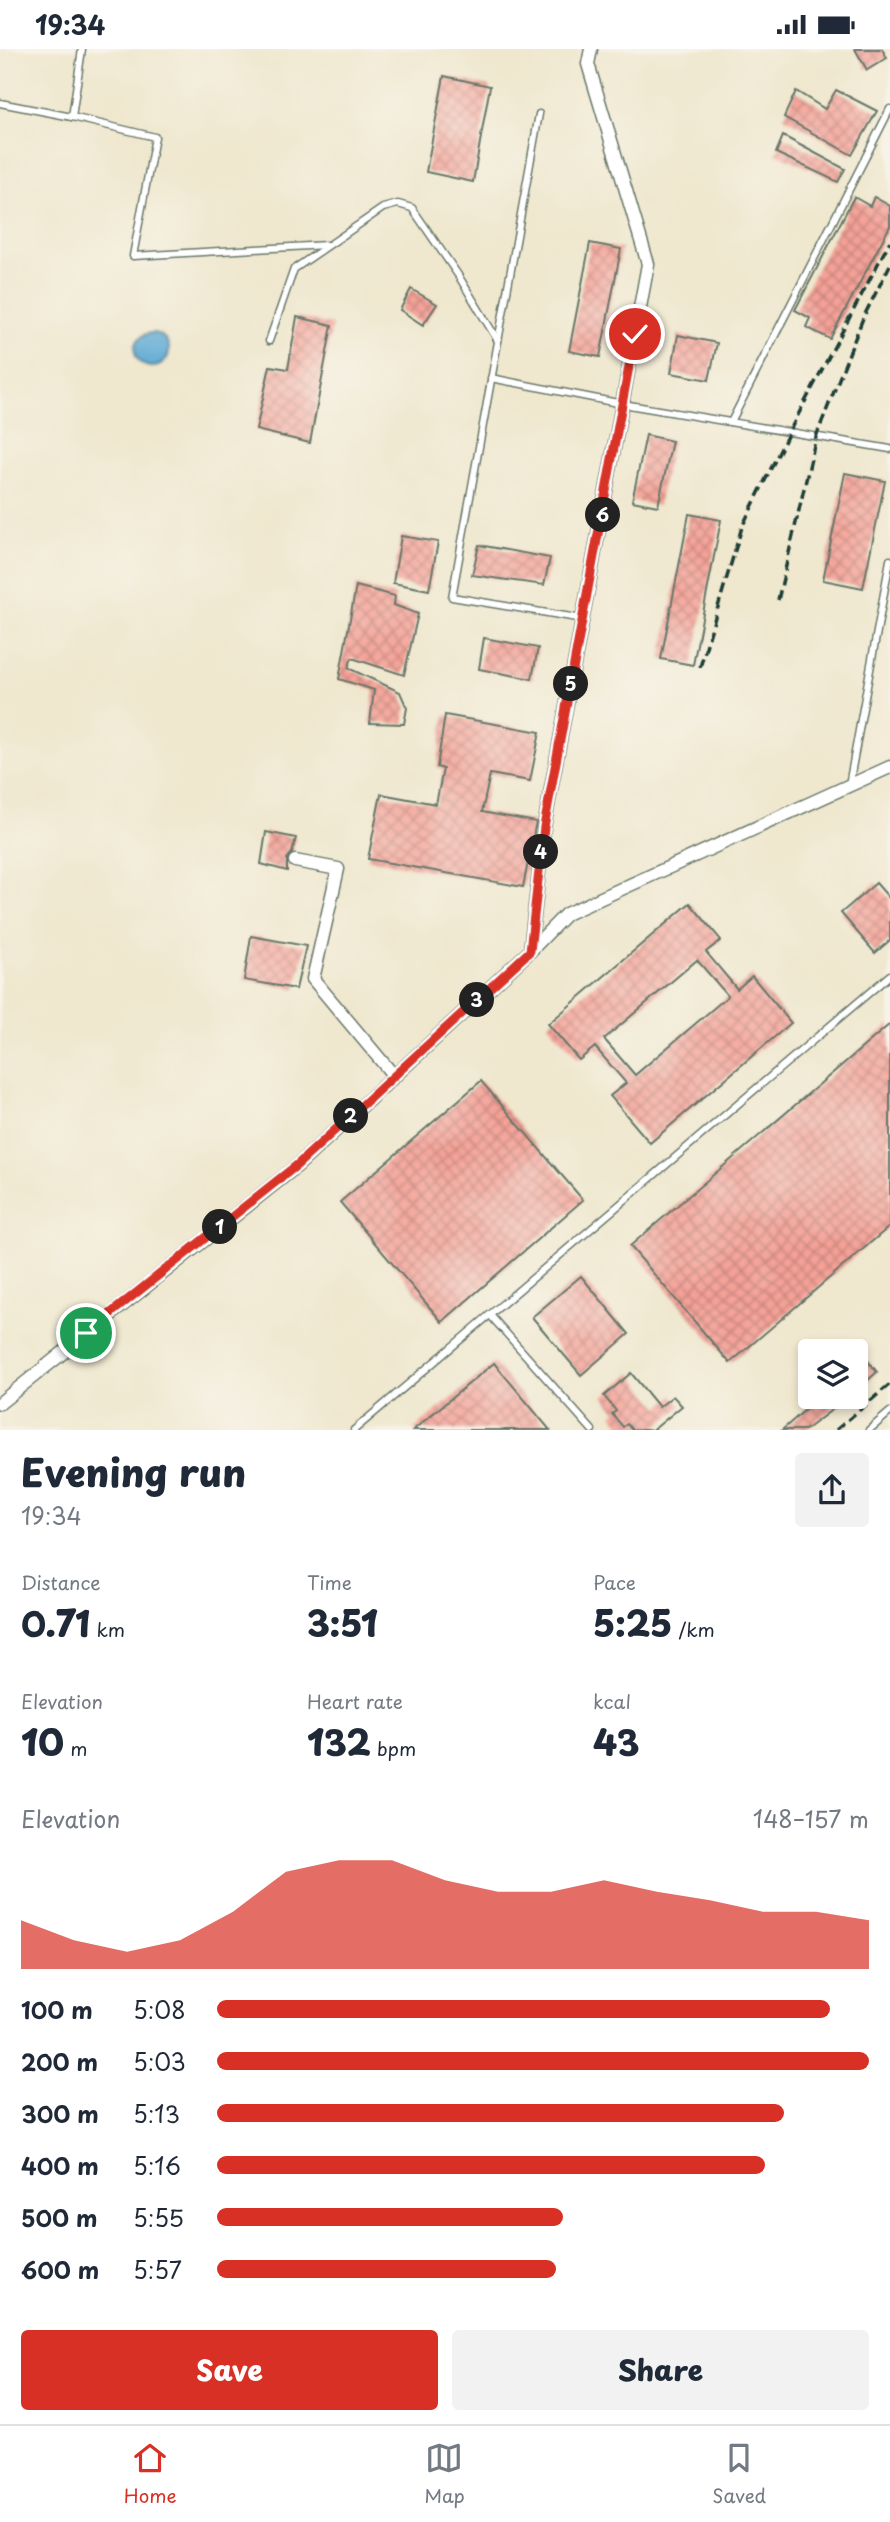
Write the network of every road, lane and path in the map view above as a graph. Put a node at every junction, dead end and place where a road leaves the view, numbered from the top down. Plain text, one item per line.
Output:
1 (82, 49) edge
2 (591, 49) edge
3 (0, 103) edge
4 (890, 109) edge
5 (539, 114) dead end
6 (72, 117) junction
7 (327, 245) junction
8 (269, 341) dead end
9 (498, 341) junction
10 (491, 378) junction
11 (623, 404) junction
12 (731, 422) junction
13 (890, 449) edge
14 (890, 561) edge
15 (583, 619) junction
16 (890, 767) edge
17 (849, 785) junction
18 (295, 861) dead end
19 (530, 951) junction
20 (890, 975) edge
21 (394, 1076) junction
22 (490, 1314) junction
23 (2, 1398) edge
24 (890, 1412) edge
25 (354, 1430) edge
26 (592, 1430) edge
27 (869, 1430) edge

1 - 6 lane
2 - 11 street
3 - 6 lane
4 - 12 lane
5 - 9 lane
6 - 7 lane
7 - 8 lane
7 - 9 lane
9 - 10 lane
10 - 11 lane
10 - 15 lane
11 - 12 lane
11 - 15 street
12 - 13 lane
14 - 17 lane
15 - 19 street
16 - 17 street
17 - 19 street
18 - 21 street
19 - 21 street
20 - 22 lane
21 - 23 street
22 - 25 lane
22 - 26 lane
24 - 27 lane

